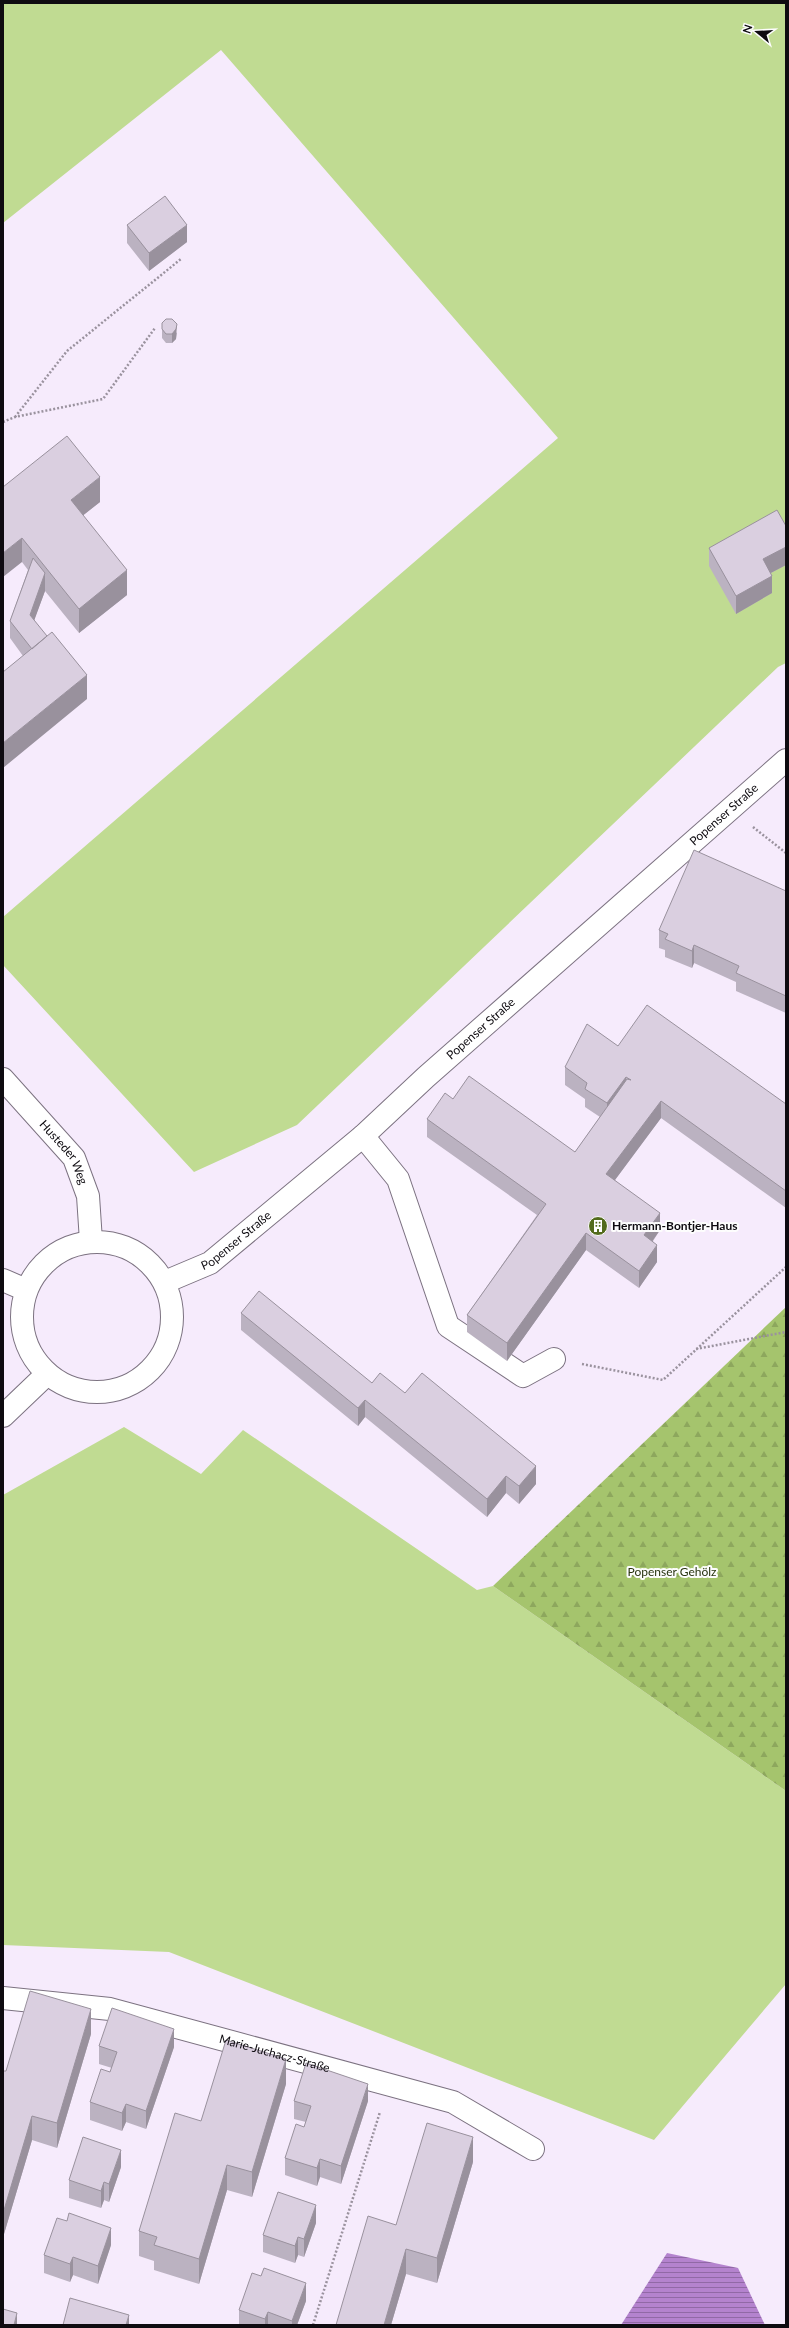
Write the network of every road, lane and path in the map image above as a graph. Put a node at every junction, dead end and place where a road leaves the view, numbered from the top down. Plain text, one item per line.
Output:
1 (181, 259) dead end
2 (155, 328) dead end
3 (15, 417) junction
4 (3, 422) edge
5 (786, 760) edge
6 (729, 808) junction
7 (786, 853) edge
8 (3, 1079) edge
9 (363, 1136) junction
10 (91, 1241) junction
11 (786, 1267) edge
12 (3, 1280) edge
13 (165, 1282) junction
14 (26, 1290) junction
15 (786, 1332) edge
16 (695, 1349) junction
17 (554, 1359) joint
18 (47, 1374) junction
19 (3, 1416) edge
20 (3, 1998) edge
21 (388, 2084) junction
22 (533, 2149) dead end
23 (313, 2325) edge

1 - 3 path
2 - 3 path
3 - 4 path
5 - 6 street, Popenser Straße
6 - 7 path
6 - 9 street, Popenser Straße
8 - 10 street, Husteder Weg
9 - 13 street, Popenser Straße
9 - 17 street
10 - 13 street
10 - 14 street
11 - 16 path
12 - 14 street
13 - 18 street
14 - 18 street
15 - 16 path
16 - 17 path
18 - 19 street
20 - 21 street, Marie-Juchacz-Straße
21 - 22 street, Marie-Juchacz-Straße
21 - 23 path

